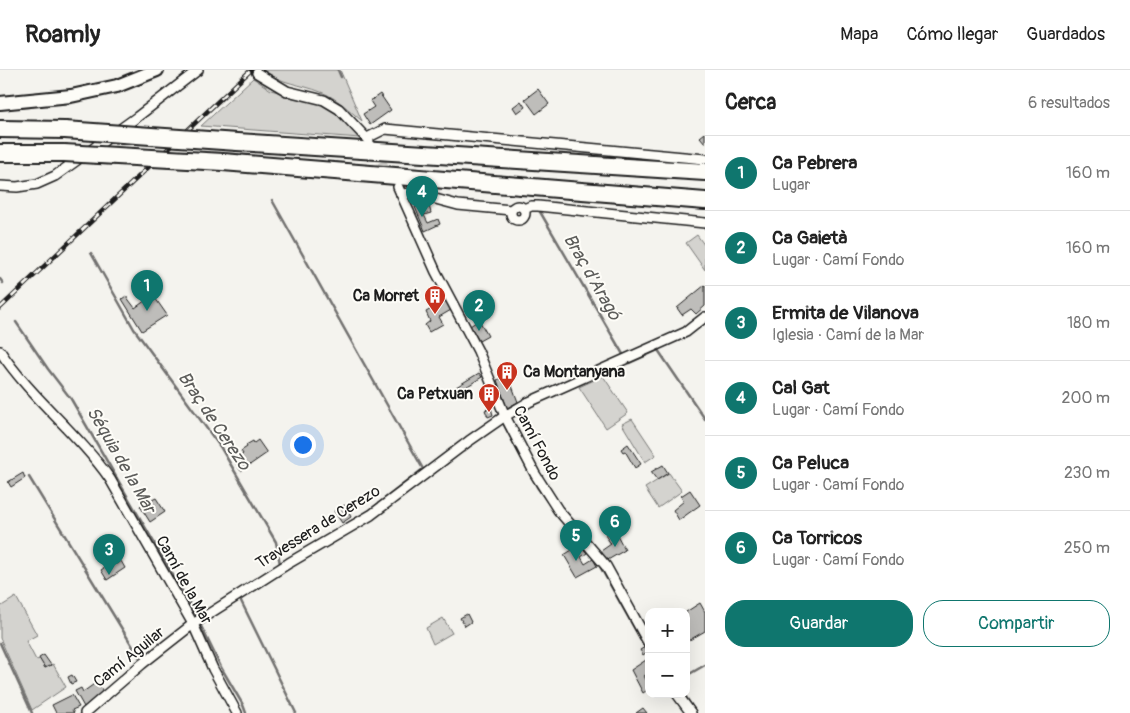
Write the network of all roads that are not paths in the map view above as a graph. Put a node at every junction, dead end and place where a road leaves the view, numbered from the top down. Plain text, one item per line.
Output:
1 (157, 70) edge
2 (198, 70) edge
3 (257, 73) dead end
4 (0, 103) edge
5 (0, 129) edge
6 (0, 153) edge
7 (705, 158) edge
8 (705, 172) edge
9 (0, 186) edge
10 (705, 201) edge
11 (705, 223) edge
12 (705, 317) edge
13 (0, 351) edge
14 (504, 416) junction
15 (193, 624) junction
16 (645, 637) edge
17 (681, 698) edge
18 (85, 713) edge
19 (238, 713) edge
20 (691, 713) edge

1 - 4 main road
2 - 9 street
3 - 7 street
5 - 8 highway, bridge
6 - 10 highway, bridge
11 - 14 street, Camí Fondo
12 - 14 street, Travessera de Cerezo
13 - 15 street, Camí de la Mar
14 - 15 street, Travessera de Cerezo
14 - 16 street, Camí Fondo
15 - 18 street, Camí Aguilar
15 - 19 street, Camí de la Mar
17 - 20 street

